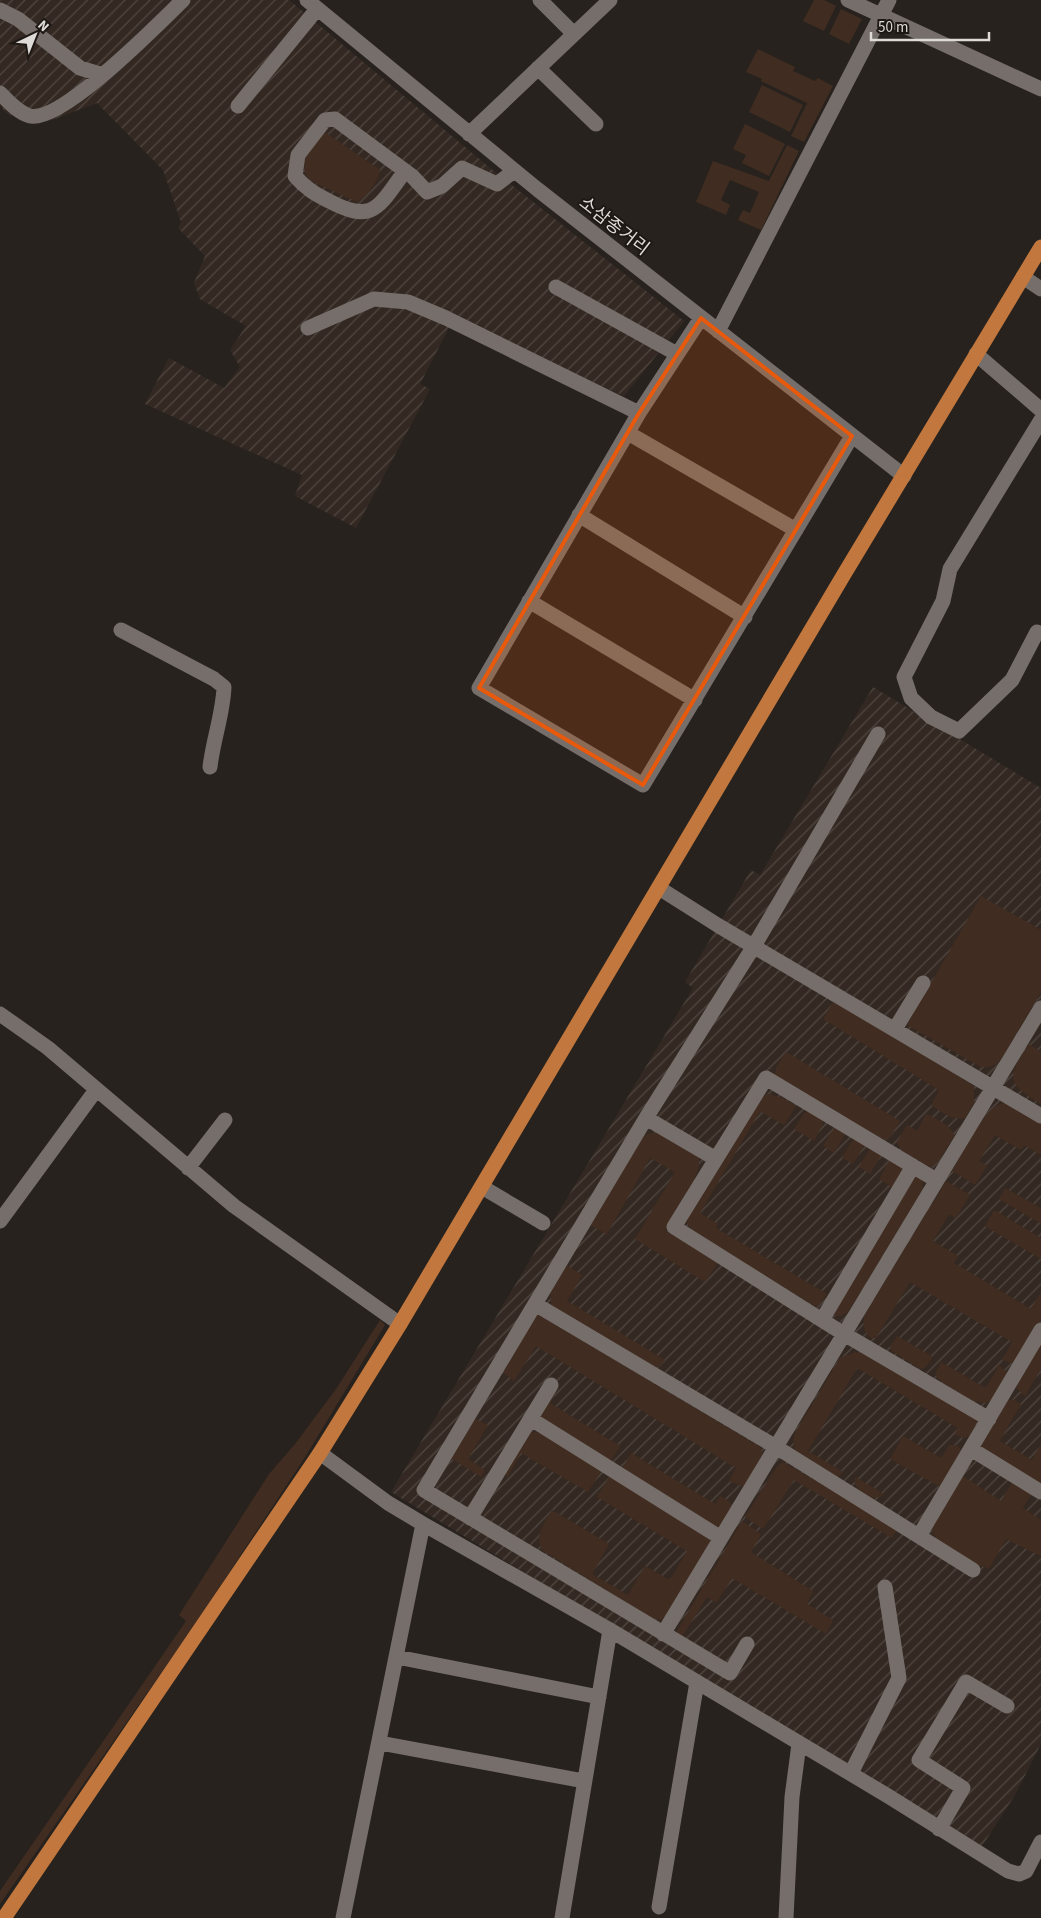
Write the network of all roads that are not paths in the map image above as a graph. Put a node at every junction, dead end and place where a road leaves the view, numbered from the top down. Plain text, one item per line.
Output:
1 (183, 0) edge
2 (540, 0) edge
3 (610, 0) edge
4 (848, 0) edge
5 (889, 0) edge
6 (312, 4) edge
7 (0, 10) edge
8 (881, 15) junction
9 (574, 34) junction
10 (538, 68) junction
11 (103, 75) junction
12 (1041, 89) edge
13 (0, 93) edge
14 (238, 106) dead end
15 (596, 124) dead end
16 (469, 134) junction
17 (405, 171) junction
18 (514, 171) junction
19 (1041, 247) edge
20 (1023, 277) junction
21 (556, 287) dead end
22 (1041, 289) edge
23 (701, 318) junction
24 (308, 328) dead end
25 (718, 332) junction
26 (677, 354) junction
27 (976, 354) junction
28 (1041, 410) edge
29 (639, 413) junction
30 (1041, 420) edge
31 (628, 433) junction
32 (852, 436) junction
33 (904, 476) junction
34 (579, 515) junction
35 (796, 530) junction
36 (529, 601) junction
37 (745, 617) junction
38 (121, 630) dead end
39 (1037, 632) dead end
40 (695, 700) junction
41 (878, 734) dead end
42 (210, 766) dead end
43 (659, 888) junction
44 (754, 946) junction
45 (923, 983) dead end
46 (1041, 1008) edge
47 (0, 1014) edge
48 (895, 1029) junction
49 (992, 1087) junction
50 (96, 1090) junction
51 (1041, 1116) edge
52 (646, 1118) junction
53 (225, 1120) dead end
54 (716, 1159) junction
55 (913, 1166) junction
56 (188, 1168) junction
57 (936, 1180) junction
58 (482, 1186) junction
59 (0, 1221) edge
60 (543, 1222) dead end
61 (535, 1304) junction
62 (822, 1320) junction
63 (400, 1324) junction
64 (1041, 1330) edge
65 (844, 1334) junction
66 (551, 1385) dead end
67 (531, 1419) junction
68 (988, 1419) junction
69 (776, 1447) junction
70 (971, 1449) junction
71 (320, 1453) junction
72 (1041, 1492) edge
73 (470, 1518) junction
74 (423, 1524) junction
75 (919, 1536) junction
76 (721, 1538) junction
77 (973, 1570) dead end
78 (885, 1587) dead end
79 (610, 1630) junction
80 (663, 1634) junction
81 (748, 1644) dead end
82 (397, 1657) junction
83 (697, 1682) junction
84 (599, 1697) junction
85 (1007, 1706) dead end
86 (380, 1742) junction
87 (799, 1744) junction
88 (850, 1774) junction
89 (584, 1781) junction
90 (940, 1829) junction
91 (1041, 1842) edge
92 (659, 1907) dead end
93 (4, 1918) edge
94 (343, 1918) edge
95 (562, 1918) edge
96 (786, 1918) edge

1 - 11 street
2 - 9 street
3 - 9 street
4 - 8 street
5 - 8 street
6 - 14 street
6 - 16 street, 소삼종거리
7 - 11 street
8 - 12 street
8 - 25 street
9 - 10 street
10 - 15 street
10 - 16 street
11 - 13 street
16 - 18 street, 소삼종거리
17 - 17 street
17 - 18 street
18 - 23 street, 소삼종거리
19 - 20 main road
20 - 22 street
20 - 27 main road
21 - 26 street
23 - 25 street, 소삼종거리
23 - 26 street
24 - 29 street
25 - 32 street, 소삼종거리
26 - 29 street
27 - 28 street
27 - 33 main road
29 - 31 street
30 - 39 street
31 - 34 street
31 - 35 street
32 - 33 street, 소삼종거리
32 - 35 street
33 - 43 main road
34 - 36 street
34 - 37 street
35 - 37 street
36 - 40 street
36 - 40 street
37 - 40 street
38 - 42 street
41 - 44 street
43 - 44 street
43 - 58 main road
44 - 48 street
44 - 52 street
45 - 48 street
46 - 49 street
47 - 50 street
48 - 49 street
49 - 51 street
49 - 57 street
50 - 56 street
50 - 59 street
52 - 54 street
52 - 61 street
53 - 56 street
54 - 55 street
54 - 62 street
55 - 57 street
55 - 62 street
56 - 63 street
57 - 65 street
58 - 60 street
58 - 63 main road
61 - 69 street
61 - 73 street
62 - 65 street
63 - 71 main road
64 - 68 street
65 - 68 street
65 - 69 street
66 - 67 street
67 - 73 street
67 - 76 street
68 - 70 street
69 - 75 street
69 - 76 street
70 - 72 street
70 - 75 street
71 - 74 street
71 - 93 main road
73 - 80 street
74 - 79 street
74 - 82 street
75 - 77 street
76 - 80 street
78 - 88 street
79 - 83 street
79 - 84 street
80 - 81 street
82 - 84 street
82 - 86 street
83 - 87 street
83 - 92 street
84 - 89 street
85 - 90 street
86 - 89 street
86 - 94 street
87 - 88 street
87 - 96 street
88 - 90 street
89 - 95 street
90 - 91 street

